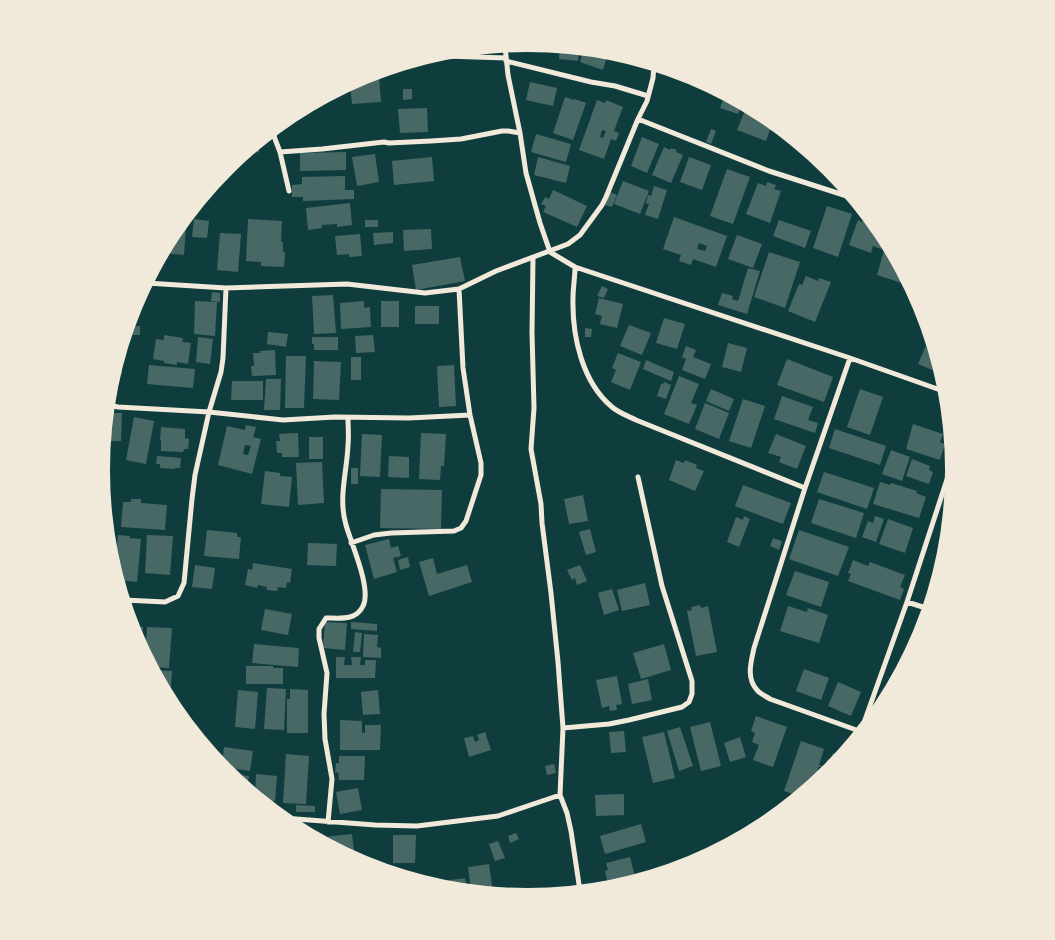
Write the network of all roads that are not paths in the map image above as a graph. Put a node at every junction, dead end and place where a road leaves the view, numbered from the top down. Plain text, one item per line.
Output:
1 (505, 53) edge
2 (466, 57) edge
3 (506, 60) junction
4 (653, 72) edge
5 (648, 96) junction
6 (638, 119) junction
7 (520, 134) junction
8 (275, 138) edge
9 (280, 152) junction
10 (289, 191) dead end
11 (840, 194) edge
12 (550, 252) junction
13 (532, 257) junction
14 (575, 267) junction
15 (154, 283) edge
16 (226, 288) junction
17 (459, 289) junction
18 (850, 358) junction
19 (937, 389) edge
20 (115, 406) edge
21 (209, 412) junction
22 (470, 415) junction
23 (348, 418) junction
24 (638, 477) dead end
25 (805, 488) junction
26 (944, 497) edge
27 (351, 543) junction
28 (131, 600) edge
29 (907, 602) junction
30 (922, 607) edge
31 (868, 711) edge
32 (563, 728) junction
33 (854, 730) edge
34 (560, 795) junction
35 (300, 819) edge
36 (328, 822) junction
37 (579, 884) edge

1 - 3 street
2 - 3 street
3 - 5 street
3 - 7 street
4 - 5 street
5 - 6 street
6 - 11 street
6 - 12 street
7 - 9 street
7 - 12 street
8 - 9 street
9 - 10 street
12 - 13 street
12 - 14 street
13 - 17 street
13 - 32 street
14 - 18 street
14 - 25 street
15 - 16 street
16 - 17 street
16 - 21 street
17 - 22 street
18 - 19 street
18 - 25 street
20 - 21 street
21 - 23 street
21 - 28 street
22 - 23 street
22 - 27 street
23 - 27 street
24 - 32 street
25 - 33 street
26 - 29 street
27 - 36 street
29 - 30 street
29 - 31 street
32 - 34 street
34 - 36 street
34 - 37 street
35 - 36 street

